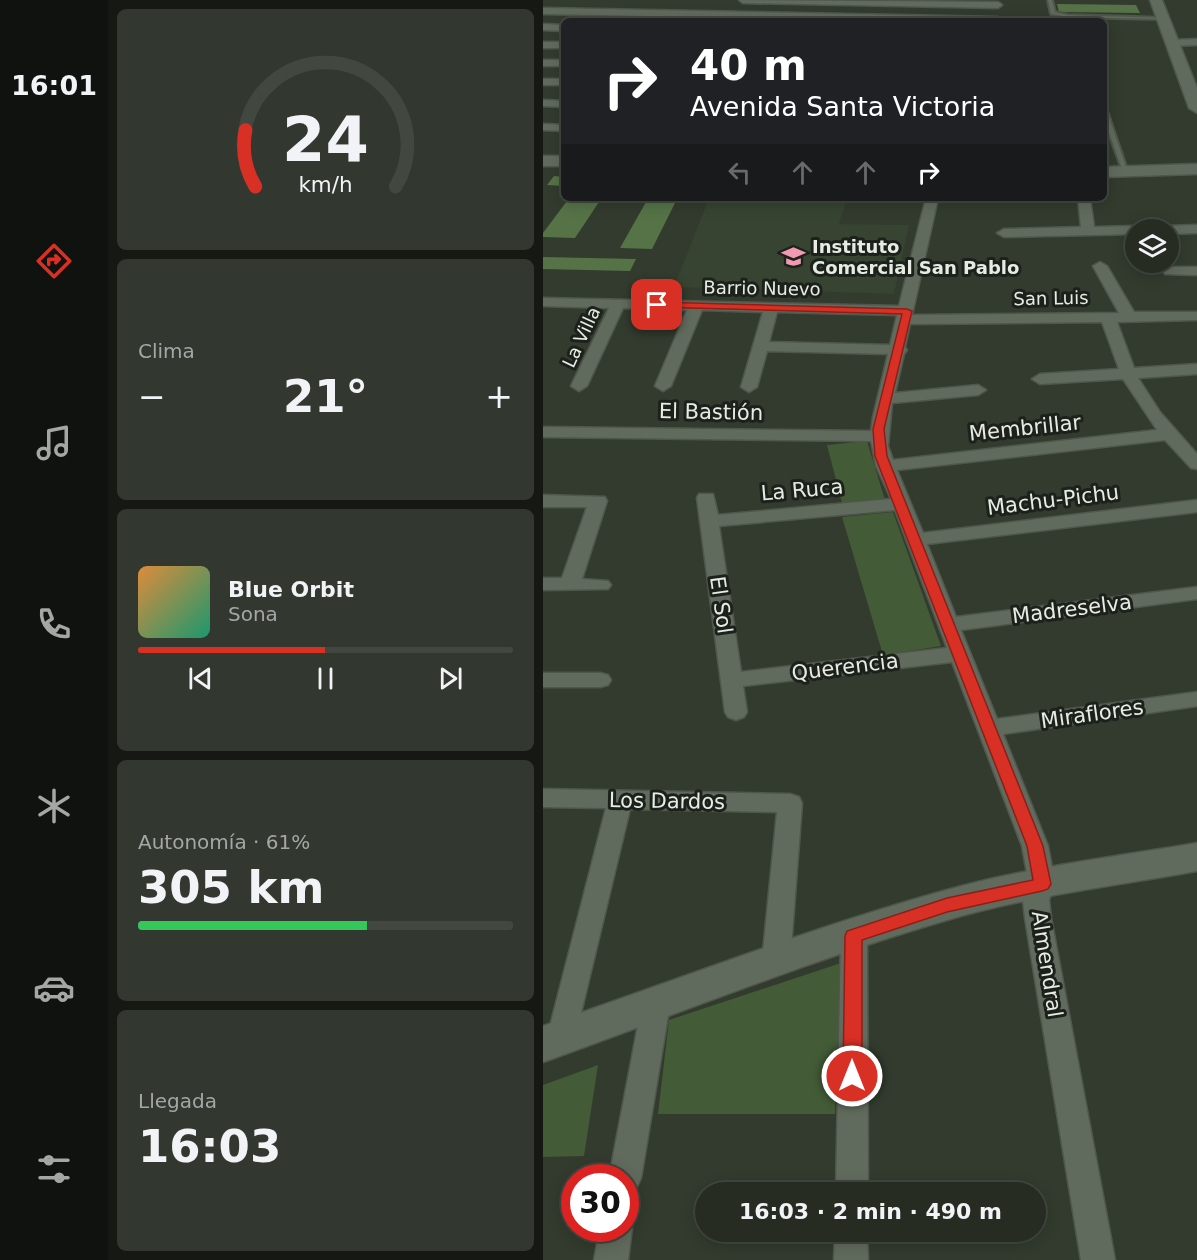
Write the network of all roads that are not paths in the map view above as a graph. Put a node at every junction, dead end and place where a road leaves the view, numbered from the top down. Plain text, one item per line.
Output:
1 (688, 0) edge
2 (743, 0) edge
3 (1050, 0) edge
4 (1156, 0) edge
5 (852, 1) edge
6 (998, 5) dead end
7 (543, 11) edge
8 (678, 14) junction
9 (813, 18) edge
10 (847, 18) edge
11 (1163, 18) junction
12 (543, 27) edge
13 (561, 28) edge
14 (1197, 42) edge
15 (1172, 43) junction
16 (543, 45) edge
17 (561, 45) edge
18 (543, 63) edge
19 (561, 63) edge
20 (543, 82) edge
21 (561, 82) edge
22 (543, 103) edge
23 (561, 104) edge
24 (1197, 108) edge
25 (1107, 119) edge
26 (543, 127) edge
27 (561, 128) edge
28 (543, 161) edge
29 (561, 161) edge
30 (1197, 169) edge
31 (1107, 172) edge
32 (1127, 172) junction
33 (931, 201) edge
34 (1084, 201) edge
35 (1197, 229) edge
36 (1125, 230) edge
37 (1179, 230) edge
38 (1088, 231) junction
39 (1004, 233) dead end
40 (1100, 266) dead end
41 (1179, 271) edge
42 (1197, 271) edge
43 (618, 304) junction
44 (544, 305) edge
45 (696, 306) junction
46 (771, 308) junction
47 (906, 316) junction
48 (1197, 316) edge
49 (1108, 317) junction
50 (1129, 317) junction
51 (760, 346) junction
52 (899, 350) junction
53 (1197, 369) edge
54 (1128, 372) junction
55 (1040, 379) dead end
56 (579, 386) dead end
57 (663, 386) dead end
58 (749, 387) dead end
59 (978, 390) dead end
60 (885, 399) junction
61 (543, 432) edge
62 (1169, 434) junction
63 (878, 436) junction
64 (1197, 464) edge
65 (885, 466) junction
66 (706, 498) dead end
67 (543, 501) edge
68 (900, 504) junction
69 (1197, 506) edge
70 (709, 521) junction
71 (914, 540) junction
72 (543, 584) edge
73 (570, 584) junction
74 (601, 585) dead end
75 (1197, 593) edge
76 (947, 626) junction
77 (959, 654) junction
78 (543, 680) edge
79 (600, 680) dead end
80 (731, 680) junction
81 (1197, 699) edge
82 (736, 712) dead end
83 (988, 728) junction
84 (543, 798) edge
85 (620, 800) junction
86 (1197, 857) edge
87 (1042, 884) junction
88 (853, 936) junction
89 (776, 962) junction
90 (656, 1004) junction
91 (552, 1041) edge
92 (627, 1164) edge
93 (852, 1182) edge
94 (614, 1242) edge
95 (851, 1242) edge
96 (611, 1260) edge
97 (851, 1260) edge
98 (1098, 1260) edge

1 - 8 street
2 - 5 street
3 - 11 lane
4 - 11 street
5 - 6 street
5 - 10 street
7 - 8 street
8 - 9 street
11 - 15 street
12 - 13 street
14 - 15 street
15 - 24 street
16 - 17 street
18 - 19 street
20 - 21 street
22 - 23 street
25 - 32 lane
26 - 27 street
28 - 29 street
30 - 32 street
31 - 32 street
33 - 47 street, Almendral
34 - 38 street
35 - 37 street
36 - 38 street
38 - 39 street
40 - 50 street
41 - 42 street
43 - 44 street, Barrio Nuevo
43 - 45 street, Barrio Nuevo
43 - 56 street, La Villa
45 - 46 street, Barrio Nuevo
45 - 57 street
46 - 47 street, Barrio Nuevo
46 - 51 street
47 - 49 street, San Luis
47 - 52 street, Almendral
48 - 50 street, San Luis
49 - 50 street, San Luis
49 - 54 street
51 - 52 street
51 - 58 street
52 - 60 street, Almendral
53 - 54 street
54 - 55 street
54 - 62 street
59 - 60 street
60 - 63 street, Almendral
61 - 63 street, El Bastión
62 - 64 street
62 - 65 street, Membrillar
63 - 65 street, Almendral
65 - 68 street, Almendral
66 - 70 street, El Sol
67 - 73 street
68 - 70 street, La Ruca
68 - 71 street, Almendral
69 - 71 street, Machu-Pichu
70 - 80 street, El Sol
71 - 76 street, Almendral
72 - 73 street
73 - 74 street
75 - 76 street, Madreselva
76 - 77 street, Almendral
77 - 80 street, Querencia
77 - 83 street, Almendral
78 - 79 street
80 - 82 street, El Sol
81 - 83 street, Miraflores
83 - 87 street, Almendral
84 - 85 street, Los Dardos
85 - 89 street, Los Dardos
85 - 91 street
86 - 87 street
87 - 88 street
87 - 98 street, Almendral
88 - 89 street
88 - 93 street
89 - 90 street
90 - 91 street
90 - 92 street
94 - 96 street
95 - 97 street

